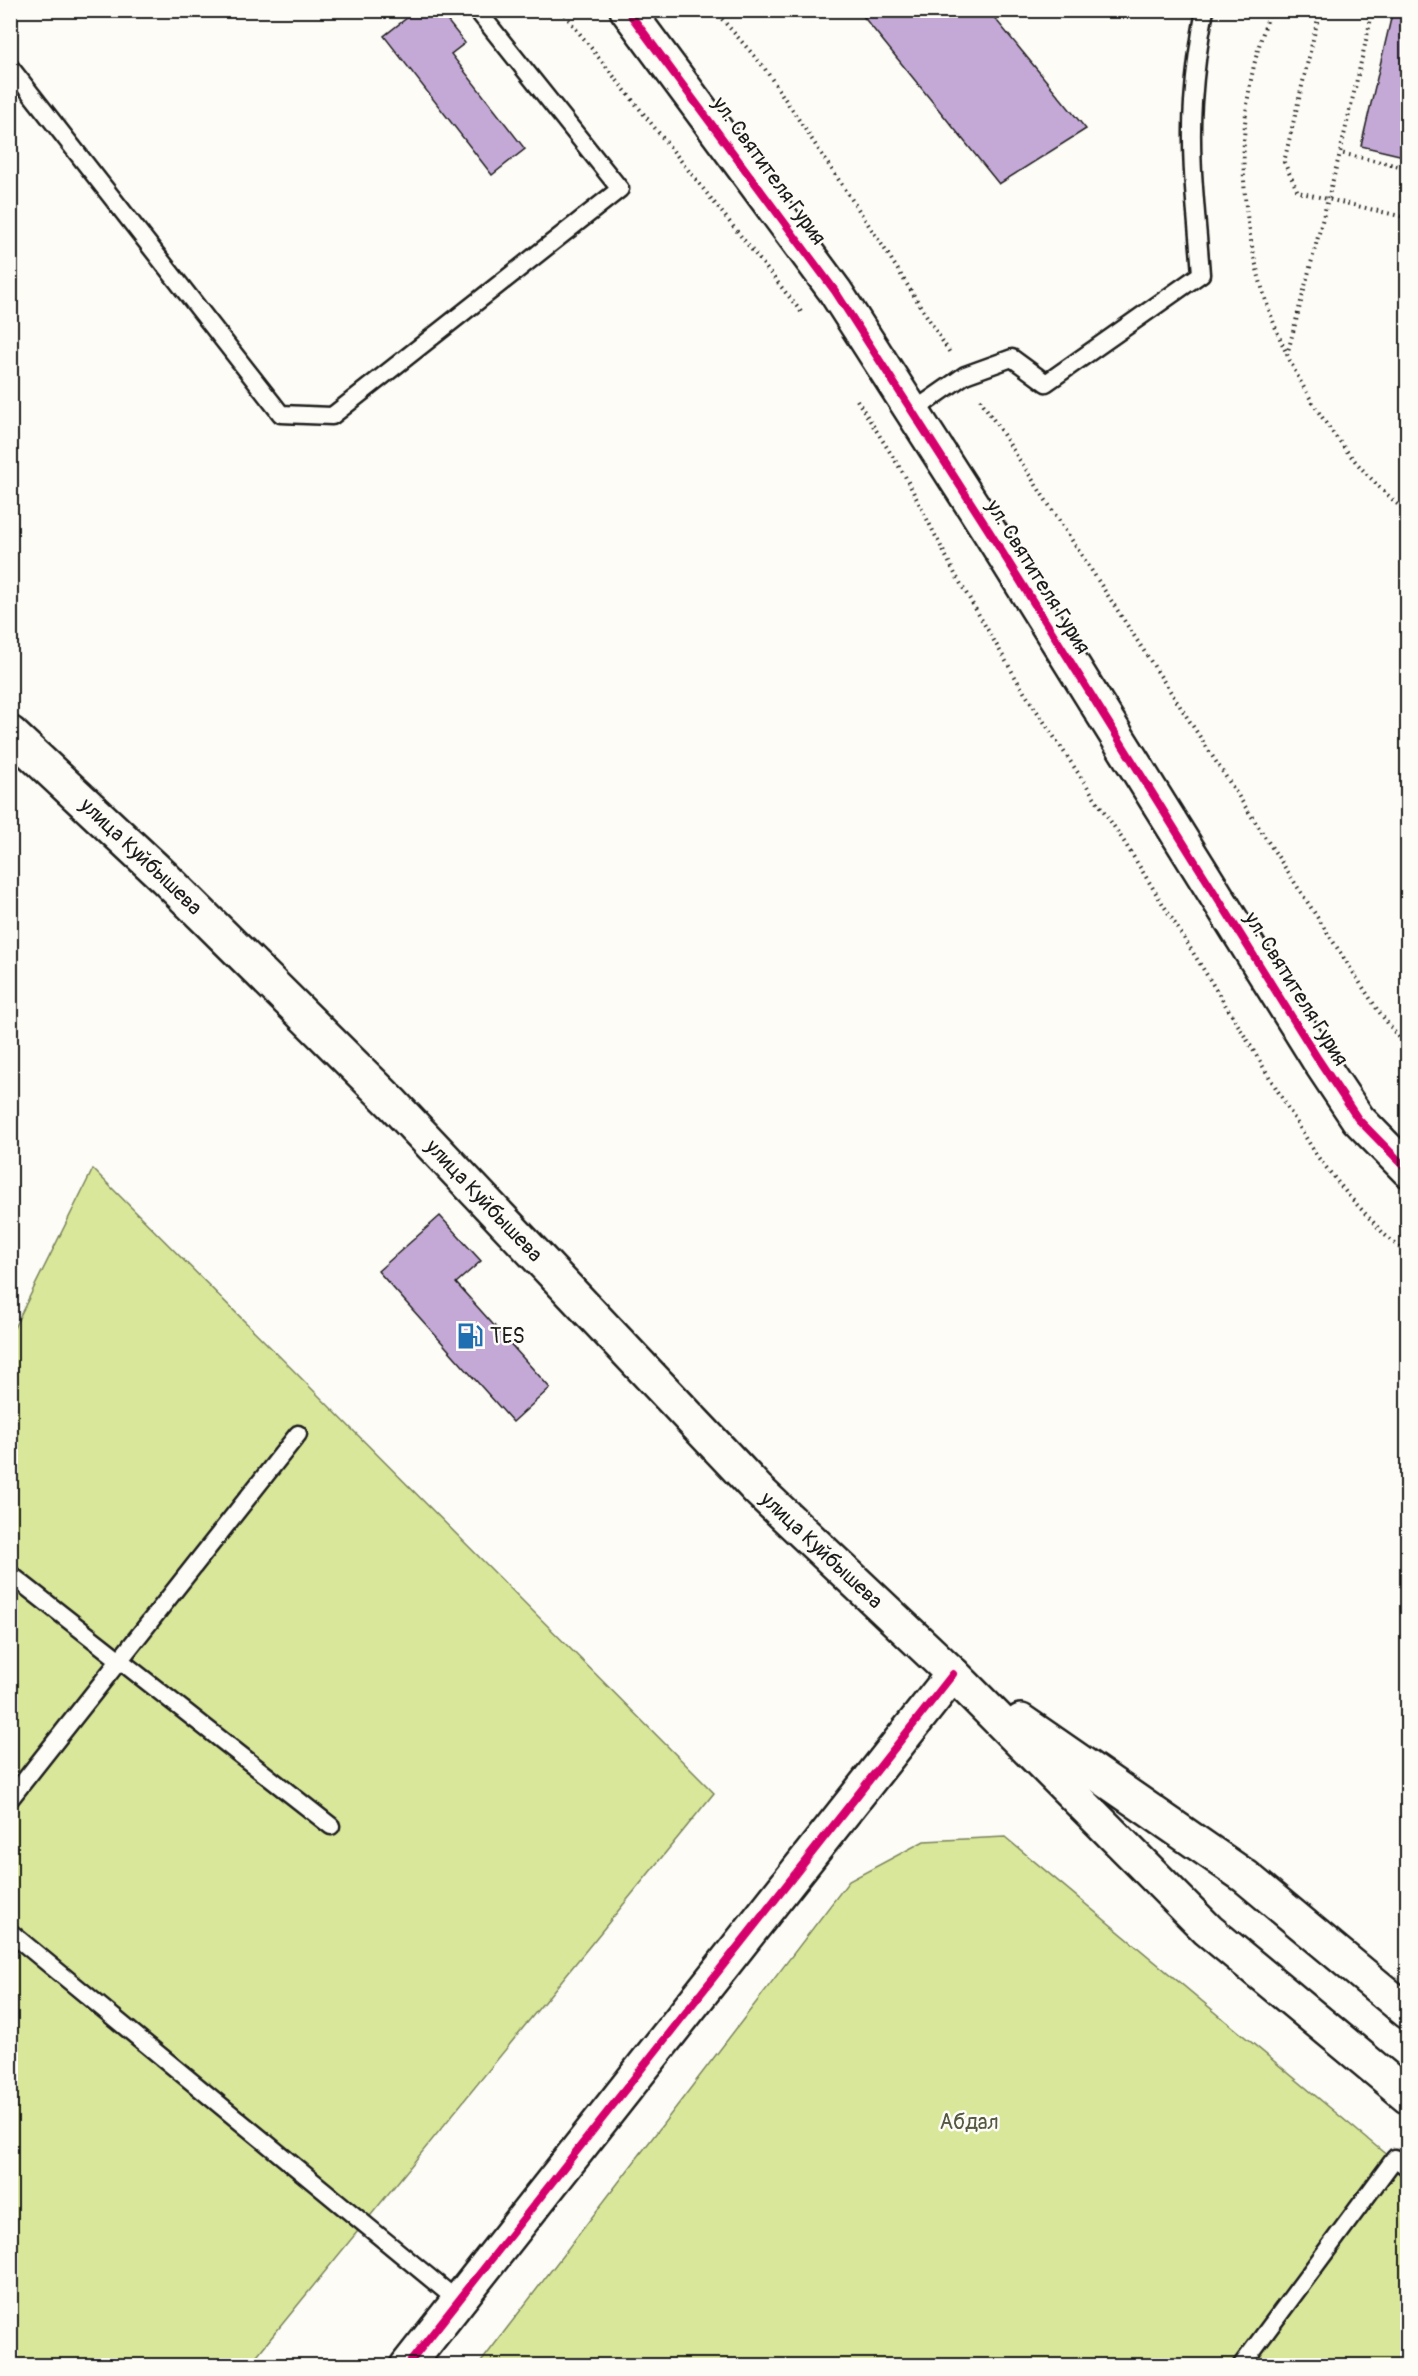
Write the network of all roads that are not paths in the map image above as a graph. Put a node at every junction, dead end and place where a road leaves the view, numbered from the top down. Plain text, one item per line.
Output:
1 (477, 10) edge
2 (627, 10) edge
3 (1205, 10) edge
4 (10, 67) edge
5 (912, 412) junction
6 (10, 733) edge
7 (1407, 1170) edge
8 (298, 1434) dead end
9 (10, 1575) edge
10 (120, 1660) junction
11 (953, 1674) junction
12 (10, 1799) edge
13 (331, 1826) dead end
14 (10, 1932) edge
15 (1407, 2012) edge
16 (1407, 2096) edge
17 (1407, 2168) edge
18 (458, 2301) junction
19 (407, 2366) edge
20 (1241, 2366) edge

1 - 4 lane
2 - 5 main road, ул. Святителя Гурия
3 - 5 lane
5 - 7 main road, ул. Святителя Гурия
6 - 11 main road, улица Куйбышева
8 - 10 lane
9 - 10 lane
10 - 12 lane
10 - 13 lane
11 - 15 main road
11 - 16 main road
11 - 18 main road
14 - 18 lane
17 - 20 lane
18 - 19 main road

